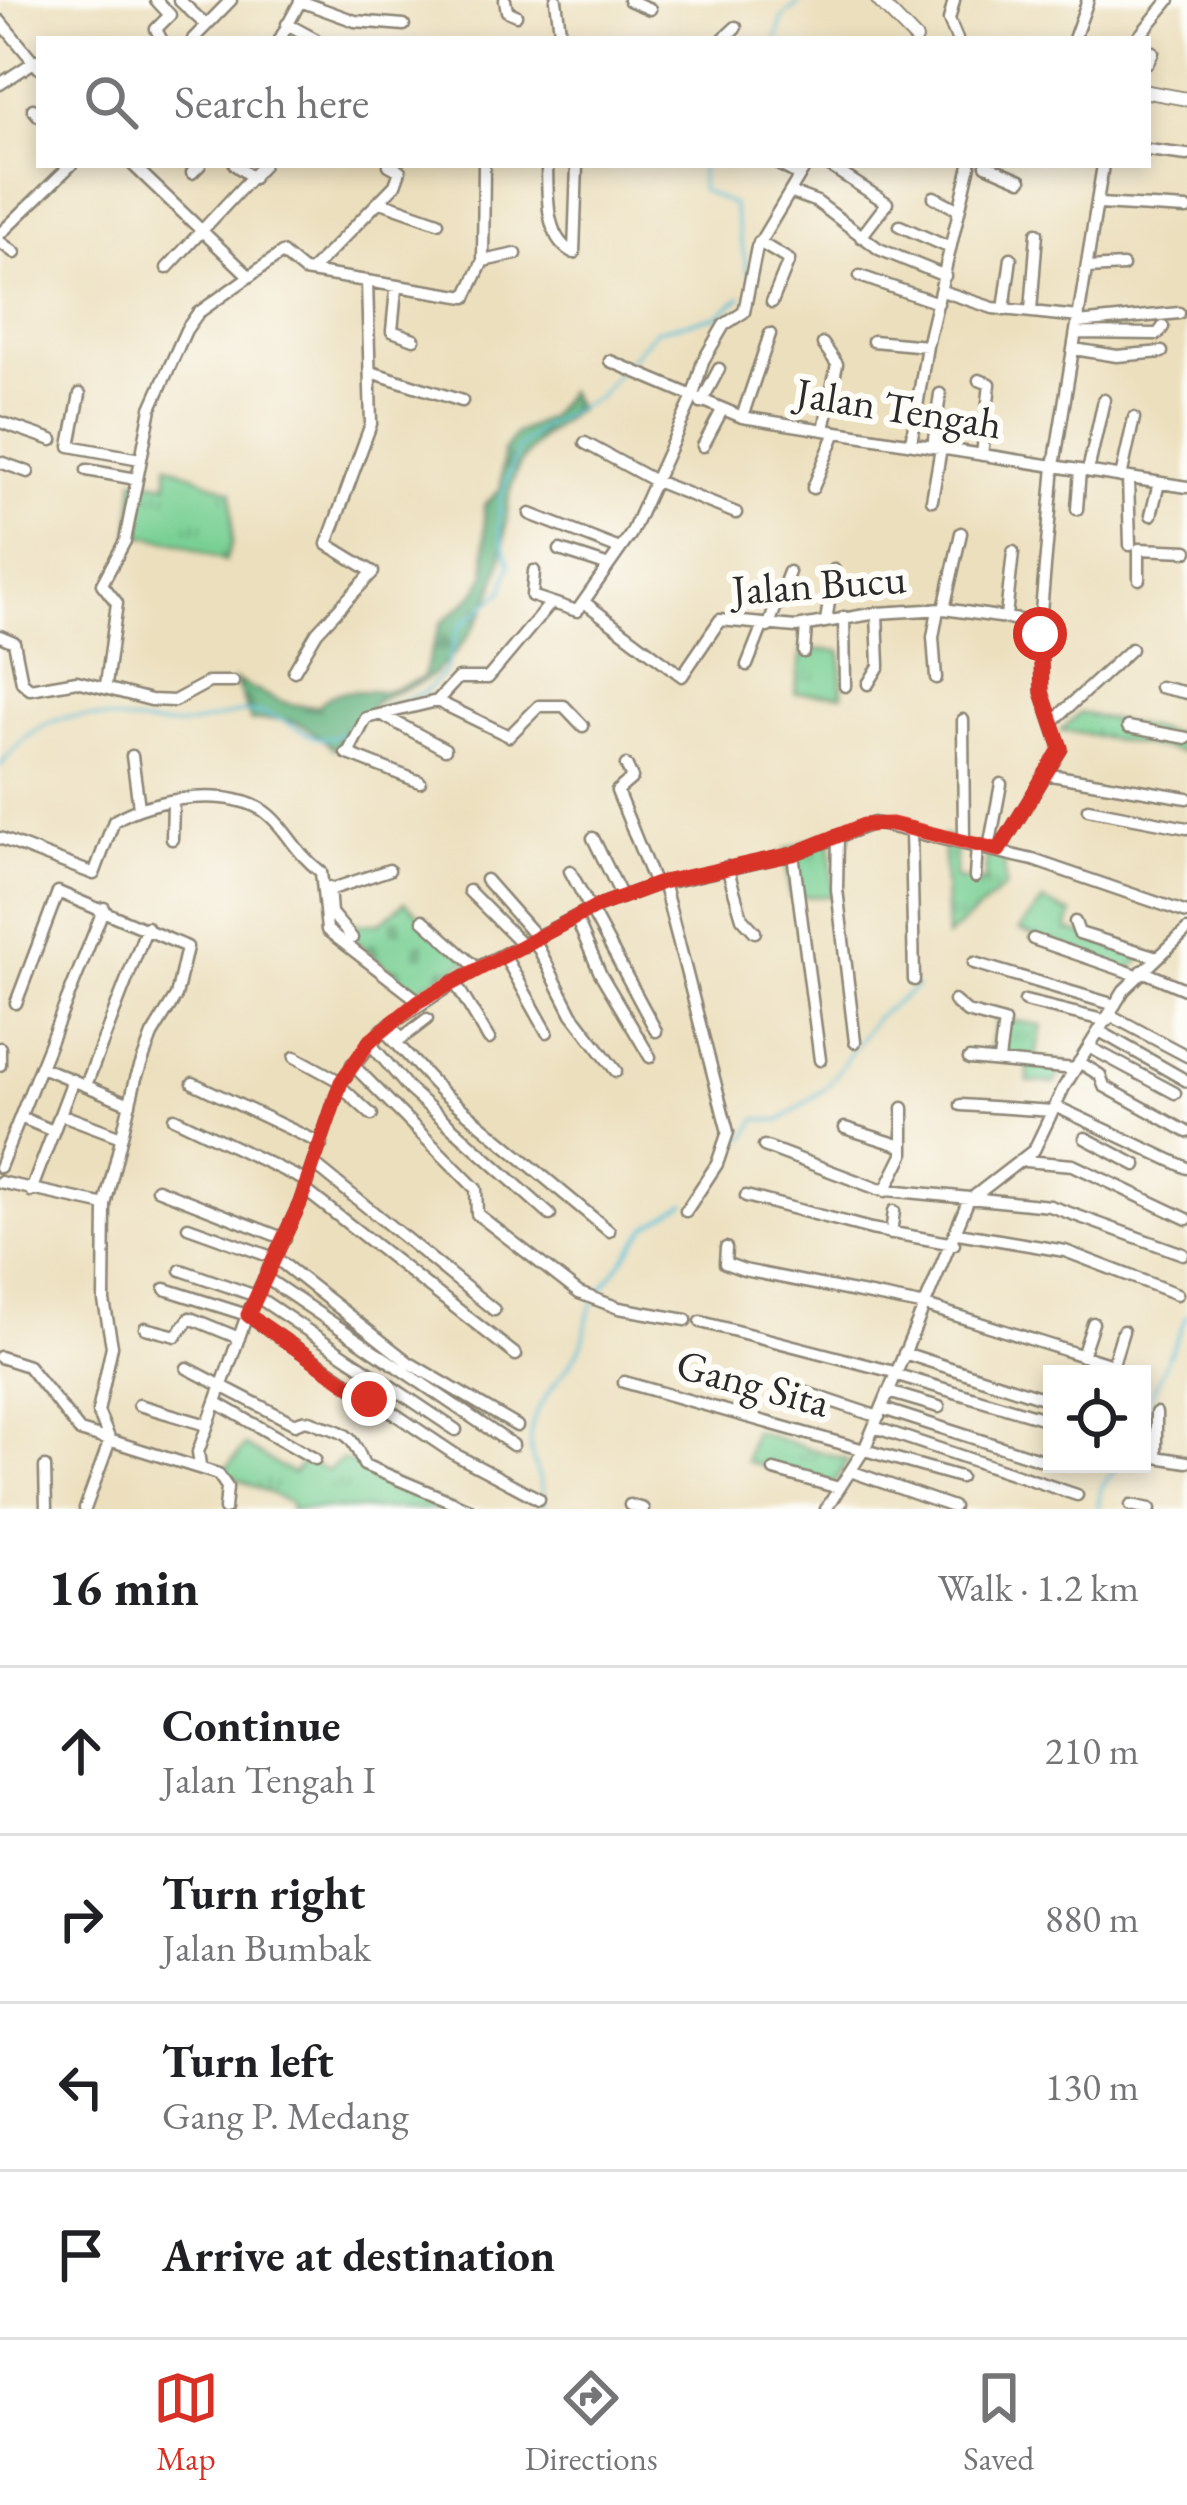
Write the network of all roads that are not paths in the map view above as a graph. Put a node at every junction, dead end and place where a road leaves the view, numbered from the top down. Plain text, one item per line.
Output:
1 (156, 0) edge
2 (179, 0) edge
3 (231, 0) edge
4 (506, 0) edge
5 (556, 0) edge
6 (628, 0) edge
7 (878, 0) edge
8 (954, 0) edge
9 (1088, 0) edge
10 (1169, 0) edge
11 (301, 1) edge
12 (650, 9) dead end
13 (516, 15) dead end
14 (0, 21) edge
15 (287, 24) junction
16 (206, 25) junction
17 (404, 25) dead end
18 (736, 27) dead end
19 (160, 36) edge
20 (196, 36) edge
21 (281, 36) edge
22 (309, 36) edge
23 (561, 36) edge
24 (726, 36) edge
25 (909, 36) edge
26 (956, 36) edge
27 (1075, 36) edge
28 (1139, 36) edge
29 (36, 61) edge
30 (36, 63) edge
31 (0, 84) edge
32 (1151, 93) edge
33 (1187, 99) edge
34 (1151, 150) edge
35 (1187, 155) edge
36 (68, 168) edge
37 (136, 168) edge
38 (239, 168) edge
39 (261, 168) edge
40 (393, 168) edge
41 (484, 168) edge
42 (547, 168) edge
43 (577, 168) edge
44 (833, 168) edge
45 (969, 168) edge
46 (993, 168) edge
47 (1103, 168) edge
48 (803, 170) edge
49 (253, 178) junction
50 (1022, 180) dead end
51 (790, 192) junction
52 (934, 197) dead end
53 (381, 202) junction
54 (1099, 204) junction
55 (1187, 209) edge
56 (959, 210) junction
57 (439, 223) dead end
58 (900, 226) dead end
59 (1037, 233) dead end
60 (200, 234) junction
61 (0, 235) edge
62 (1094, 236) junction
63 (1110, 236) dead end
64 (861, 237) junction
65 (759, 242) junction
66 (948, 247) junction
67 (15, 253) dead end
68 (516, 254) dead end
69 (1011, 258) dead end
70 (483, 261) junction
71 (1124, 266) dead end
72 (167, 268) dead end
73 (1088, 268) junction
74 (311, 271) junction
75 (247, 274) junction
76 (860, 276) dead end
77 (945, 276) junction
78 (368, 281) junction
79 (396, 290) junction
80 (940, 297) junction
81 (772, 302) dead end
82 (1004, 310) junction
83 (1031, 311) junction
84 (1179, 313) dead end
85 (1078, 325) junction
86 (1162, 327) dead end
87 (770, 334) dead end
88 (414, 339) dead end
89 (874, 341) dead end
90 (823, 344) dead end
91 (927, 346) junction
92 (1074, 349) junction
93 (1162, 352) dead end
94 (610, 361) dead end
95 (719, 369) dead end
96 (371, 372) junction
97 (979, 380) dead end
98 (80, 394) dead end
99 (940, 394) dead end
100 (1104, 400) dead end
101 (462, 401) dead end
102 (697, 401) junction
103 (721, 412) junction
104 (742, 417) junction
105 (1134, 418) dead end
106 (0, 422) edge
107 (830, 431) junction
108 (52, 440) dead end
109 (585, 442) dead end
110 (911, 443) junction
111 (703, 446) dead end
112 (937, 448) junction
113 (982, 455) junction
114 (140, 459) junction
115 (0, 462) edge
116 (1054, 466) junction
117 (87, 470) dead end
118 (1084, 470) junction
119 (28, 472) dead end
120 (1125, 477) junction
121 (136, 479) junction
122 (653, 480) junction
123 (1159, 483) junction
124 (1187, 487) edge
125 (813, 488) dead end
126 (932, 500) dead end
127 (1076, 509) dead end
128 (736, 513) dead end
129 (530, 514) dead end
130 (1151, 515) dead end
131 (961, 533) dead end
132 (1130, 545) dead end
133 (617, 548) junction
134 (560, 550) dead end
135 (1187, 550) edge
136 (1013, 552) dead end
137 (606, 565) junction
138 (834, 570) dead end
139 (534, 571) dead end
140 (789, 572) dead end
141 (1138, 578) dead end
142 (584, 602) junction
143 (550, 604) junction
144 (941, 609) junction
145 (877, 613) junction
146 (1006, 616) junction
147 (844, 617) junction
148 (826, 621) junction
149 (1040, 623) junction
150 (806, 626) junction
151 (765, 627) junction
152 (0, 636) edge
153 (1131, 649) dead end
154 (804, 652) dead end
155 (747, 665) dead end
156 (294, 671) dead end
157 (936, 677) dead end
158 (233, 682) dead end
159 (868, 684) dead end
160 (106, 685) junction
161 (845, 686) dead end
162 (1160, 687) dead end
163 (1187, 693) edge
164 (437, 701) junction
165 (383, 716) junction
166 (963, 720) dead end
167 (1052, 722) junction
168 (583, 726) dead end
169 (1128, 727) dead end
170 (1187, 738) edge
171 (445, 749) dead end
172 (132, 756) dead end
173 (626, 765) dead end
174 (1045, 774) junction
175 (420, 782) dead end
176 (1000, 784) dead end
177 (1187, 798) edge
178 (172, 803) junction
179 (140, 807) junction
180 (1088, 809) dead end
181 (1187, 828) edge
182 (911, 829) junction
183 (838, 836) junction
184 (0, 838) edge
185 (172, 838) dead end
186 (593, 838) dead end
187 (982, 846) junction
188 (793, 854) junction
189 (727, 867) junction
190 (389, 870) dead end
191 (326, 872) dead end
192 (570, 872) dead end
193 (975, 877) dead end
194 (486, 880) dead end
195 (659, 883) junction
196 (329, 890) junction
197 (466, 893) dead end
198 (622, 897) junction
199 (104, 908) junction
200 (591, 909) junction
201 (1187, 914) edge
202 (575, 918) junction
203 (423, 920) dead end
204 (1075, 922) dead end
205 (147, 927) junction
206 (1187, 930) edge
207 (754, 932) dead end
208 (1033, 939) dead end
209 (529, 944) junction
210 (504, 956) junction
211 (1157, 957) junction
212 (974, 963) dead end
213 (477, 968) junction
214 (1139, 973) junction
215 (914, 980) dead end
216 (454, 981) junction
217 (1187, 990) edge
218 (421, 1000) junction
219 (954, 1001) dead end
220 (1025, 1001) dead end
221 (16, 1003) dead end
222 (1108, 1018) junction
223 (427, 1019) dead end
224 (386, 1026) junction
225 (656, 1031) dead end
226 (547, 1033) dead end
227 (489, 1039) dead end
228 (369, 1042) junction
229 (855, 1042) dead end
230 (1089, 1047) junction
231 (0, 1048) edge
232 (1187, 1056) edge
233 (650, 1057) dead end
234 (295, 1058) dead end
235 (969, 1059) dead end
236 (820, 1060) dead end
237 (999, 1060) junction
238 (352, 1064) junction
239 (0, 1065) edge
240 (1077, 1065) junction
241 (41, 1067) junction
242 (616, 1071) dead end
243 (73, 1080) junction
244 (1187, 1081) edge
245 (193, 1083) dead end
246 (341, 1084) junction
247 (86, 1085) junction
248 (1174, 1093) dead end
249 (130, 1104) junction
250 (961, 1105) dead end
251 (903, 1108) dead end
252 (1054, 1109) junction
253 (59, 1114) junction
254 (372, 1115) dead end
255 (20, 1118) junction
256 (174, 1118) dead end
257 (845, 1128) dead end
258 (53, 1131) junction
259 (1187, 1132) edge
260 (121, 1137) junction
261 (1085, 1138) dead end
262 (322, 1144) junction
263 (764, 1146) dead end
264 (902, 1146) junction
265 (1106, 1150) junction
266 (1025, 1161) junction
267 (315, 1165) junction
268 (1136, 1166) dead end
269 (0, 1167) edge
270 (1187, 1168) edge
271 (1094, 1175) junction
272 (0, 1182) edge
273 (306, 1186) junction
274 (158, 1189) dead end
275 (31, 1191) junction
276 (885, 1191) junction
277 (746, 1196) dead end
278 (968, 1201) junction
279 (105, 1205) junction
280 (686, 1211) dead end
281 (894, 1211) dead end
282 (550, 1215) dead end
283 (1187, 1219) edge
284 (188, 1226) dead end
285 (609, 1231) dead end
286 (891, 1234) junction
287 (956, 1238) junction
288 (285, 1239) junction
289 (726, 1248) dead end
290 (1183, 1254) dead end
291 (277, 1258) junction
292 (181, 1270) dead end
293 (266, 1279) junction
294 (165, 1289) dead end
295 (1177, 1294) dead end
296 (256, 1296) junction
297 (926, 1306) junction
298 (494, 1310) dead end
299 (248, 1315) junction
300 (686, 1320) dead end
301 (700, 1322) dead end
302 (1093, 1323) dead end
303 (145, 1328) dead end
304 (1123, 1331) dead end
305 (239, 1338) junction
306 (904, 1352) junction
307 (516, 1355) dead end
308 (1082, 1356) junction
309 (0, 1357) edge
310 (1101, 1365) edge
311 (1113, 1365) edge
312 (187, 1368) dead end
313 (894, 1373) junction
314 (624, 1382) dead end
315 (225, 1385) junction
316 (789, 1387) dead end
317 (888, 1393) junction
318 (1043, 1398) edge
319 (219, 1404) junction
320 (139, 1406) dead end
321 (939, 1407) dead end
322 (1156, 1413) dead end
323 (879, 1418) junction
324 (1043, 1418) edge
325 (207, 1425) junction
326 (517, 1426) dead end
327 (456, 1430) dead end
328 (110, 1440) junction
329 (514, 1445) dead end
330 (866, 1448) junction
331 (315, 1459) dead end
332 (1039, 1459) dead end
333 (1187, 1462) edge
334 (200, 1465) junction
335 (45, 1467) dead end
336 (774, 1470) dead end
337 (853, 1472) junction
338 (960, 1477) dead end
339 (839, 1488) junction
340 (1077, 1495) dead end
341 (539, 1499) dead end
342 (1131, 1505) dead end
343 (953, 1507) edge
344 (46, 1509) edge
345 (85, 1509) edge
346 (225, 1509) edge
347 (469, 1509) edge
348 (826, 1509) edge
349 (1150, 1509) edge

1 - 19 street
2 - 16 street
3 - 16 street
4 - 13 street
5 - 23 street
6 - 12 street
7 - 25 main road
8 - 26 street
9 - 27 street
10 - 28 street
11 - 15 street
11 - 17 street
14 - 29 street
15 - 21 street
15 - 22 street
16 - 20 street
18 - 24 street
30 - 31 street
32 - 33 main road
34 - 35 street
36 - 61 street
37 - 60 street
38 - 49 street
39 - 49 street
40 - 53 street
41 - 70 street
42 - 43 street
44 - 64 street
45 - 56 street
46 - 50 street
47 - 54 street
48 - 51 street
49 - 60 street
51 - 64 street
51 - 65 street
52 - 56 street
53 - 57 street
53 - 74 street
54 - 55 street
54 - 62 street
56 - 66 street
58 - 66 street
59 - 83 street
60 - 72 street
60 - 75 street
61 - 67 street
62 - 63 street
62 - 73 street
64 - 77 street
65 - 81 street
65 - 102 street
66 - 77 street
68 - 70 street
69 - 82 street
70 - 79 street
71 - 73 street
73 - 85 street
74 - 75 street
74 - 78 street
75 - 114 street
76 - 80 street
77 - 80 street
78 - 79 street
78 - 96 street
79 - 88 street
80 - 82 street
80 - 91 street
82 - 83 street
83 - 85 street
84 - 85 street
85 - 86 street
85 - 92 street
87 - 104 street
89 - 91 street
90 - 107 street
91 - 110 street
92 - 93 street
92 - 116 street
94 - 102 street, Jalan Tengah
95 - 102 street
96 - 101 street
96 - 156 street
97 - 113 street
98 - 114 street
99 - 112 street
100 - 118 street
102 - 103 street, Jalan Tengah
102 - 122 street
103 - 104 street, Jalan Tengah
103 - 111 street
104 - 107 street, Jalan Tengah
105 - 120 street
106 - 108 street
107 - 110 street, Jalan Tengah
107 - 125 street
109 - 122 street
110 - 112 street, Jalan Tengah
112 - 113 street, Jalan Tengah
112 - 126 street
113 - 116 street, Jalan Tengah
114 - 121 street
115 - 119 street
116 - 118 street, Jalan Tengah
116 - 149 street
117 - 121 street
118 - 120 street, Jalan Tengah
118 - 127 street
120 - 123 street, Jalan Tengah
120 - 132 street
121 - 160 street
122 - 128 street
122 - 133 street
123 - 124 street, Jalan Tengah
123 - 130 street
129 - 133 street
131 - 144 street
133 - 137 street
134 - 137 street
135 - 141 street
136 - 146 street
137 - 142 street
138 - 148 street
139 - 143 street
140 - 151 street
142 - 143 street
142 - 151 street, Jalan Bucu
143 - 164 street
144 - 145 street, Jalan Bucu
144 - 146 street, Jalan Bucu
144 - 157 street
145 - 147 street, Jalan Bucu
145 - 159 street
146 - 149 street, Jalan Bucu
147 - 148 street, Jalan Bucu
147 - 161 street
148 - 150 street, Jalan Bucu
149 - 167 street
150 - 151 street, Jalan Bucu
150 - 154 street
151 - 155 street
152 - 160 street
153 - 167 street
158 - 160 street
162 - 163 street
164 - 165 street
164 - 168 street
165 - 171 street
165 - 175 street
166 - 187 street
167 - 174 street
169 - 170 street
172 - 179 street
173 - 195 street
174 - 177 street
174 - 187 street
176 - 187 street
178 - 179 street
178 - 185 street
178 - 218 street
179 - 184 street
180 - 181 street
182 - 183 street
182 - 187 street
182 - 215 street
183 - 188 street
183 - 229 street
186 - 198 street
187 - 193 street
187 - 201 street
188 - 189 street
188 - 236 street
189 - 195 street
189 - 207 street
190 - 196 street
191 - 196 street
192 - 200 street
194 - 209 street
195 - 198 street
195 - 280 street
196 - 218 street
197 - 209 street
198 - 200 street
199 - 205 street
199 - 221 street
199 - 241 street
200 - 202 street
200 - 225 street
202 - 209 street
202 - 233 street
203 - 213 street
204 - 211 street
205 - 247 street
205 - 249 street
206 - 211 street
208 - 214 street
209 - 210 street
209 - 242 street
210 - 213 street
210 - 226 street
211 - 214 street
212 - 222 street
213 - 216 street
214 - 217 street
214 - 222 street
216 - 218 street
216 - 227 street
218 - 224 street
219 - 237 street
220 - 222 street
222 - 230 street
222 - 232 street
222 - 244 street
223 - 224 street
224 - 228 street
224 - 285 street
228 - 238 street
228 - 282 street
230 - 240 street
230 - 248 street
231 - 239 street
234 - 246 street
235 - 237 street
237 - 240 street
238 - 246 street
238 - 300 street
240 - 252 street
240 - 259 street
241 - 243 street
241 - 255 street
243 - 247 street
243 - 253 street
245 - 262 street
246 - 254 street
246 - 262 street
247 - 249 street
249 - 260 street
250 - 252 street
251 - 264 street
252 - 266 street
252 - 270 street
253 - 258 street
253 - 260 street
255 - 258 street
255 - 269 street
256 - 273 street
257 - 264 street
258 - 275 street
260 - 279 street
261 - 265 street
262 - 267 street
263 - 276 street
264 - 276 street
265 - 268 street
265 - 271 street
266 - 271 street
266 - 278 street
267 - 273 street
267 - 298 street
271 - 283 street
272 - 275 street
273 - 288 street
273 - 307 street
274 - 288 street
275 - 279 street
276 - 278 street
277 - 286 street
278 - 287 street
278 - 290 street
279 - 328 street
281 - 286 street
284 - 291 street
286 - 287 street
287 - 295 street
287 - 297 street
288 - 291 street
289 - 297 street
291 - 293 street
291 - 326 street
292 - 296 street
293 - 296 street
293 - 329 street
294 - 299 street
296 - 299 street
296 - 327 street
297 - 306 street
297 - 308 street
299 - 305 street
299 - 341 street
301 - 313 street
302 - 308 street
303 - 305 street
304 - 311 street
305 - 315 street
306 - 313 street
306 - 318 street
308 - 310 street
309 - 328 street
312 - 315 street
313 - 317 street
313 - 324 street
314 - 330 street, Gang Sita
315 - 319 street
315 - 347 street
316 - 323 street
317 - 321 street
317 - 323 street
319 - 325 street
319 - 331 street
320 - 325 street
322 - 333 street
323 - 330 street
323 - 332 street
323 - 340 street
325 - 334 street
328 - 334 street
328 - 345 street
330 - 337 street
330 - 338 street, Gang Sita
334 - 346 street
335 - 344 street
336 - 339 street
337 - 339 street
337 - 343 street
339 - 348 street
342 - 349 street

